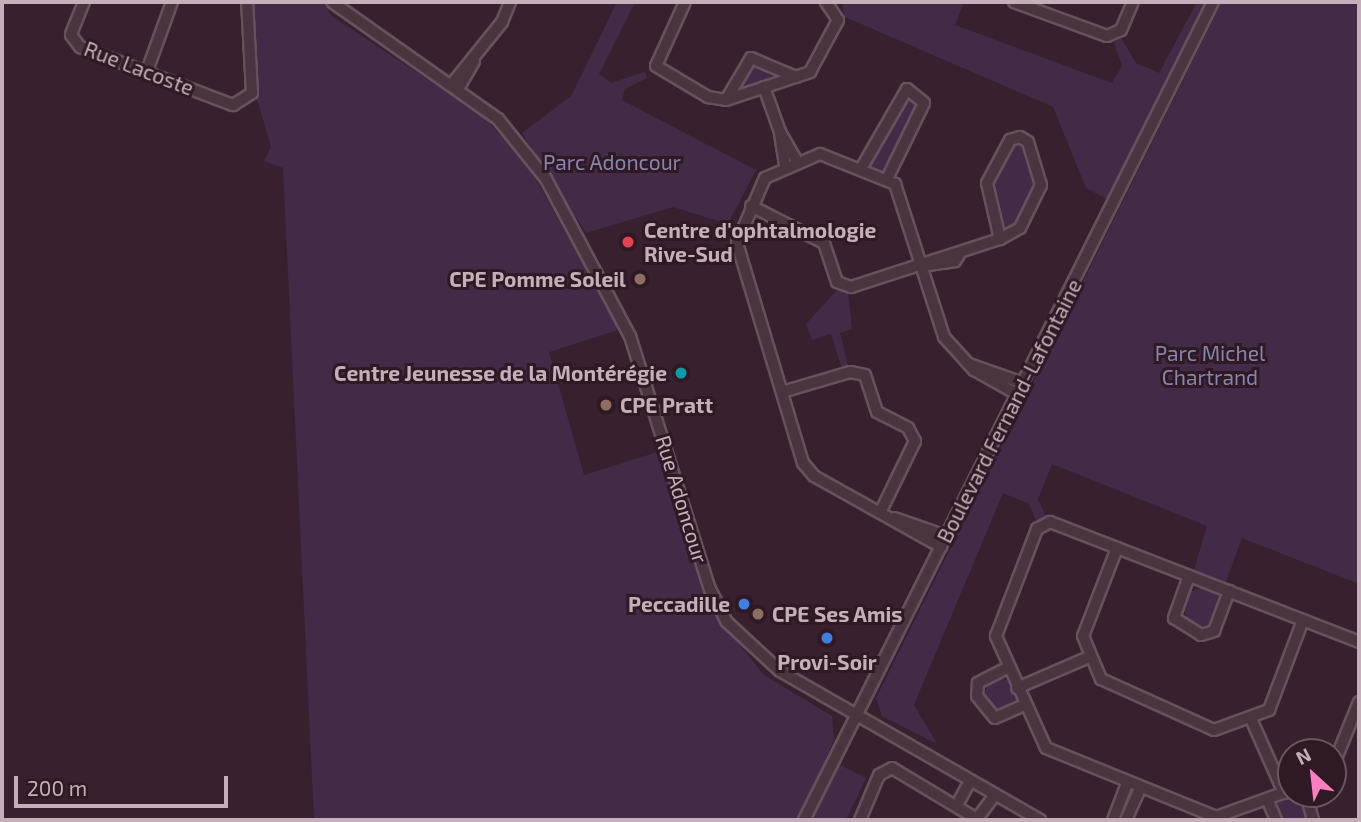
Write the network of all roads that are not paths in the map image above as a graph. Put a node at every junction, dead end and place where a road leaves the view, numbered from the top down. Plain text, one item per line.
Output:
1 (84, 2) edge
2 (172, 2) edge
3 (247, 2) edge
4 (332, 2) edge
5 (510, 2) edge
6 (685, 2) edge
7 (826, 2) edge
8 (1014, 2) edge
9 (1133, 2) edge
10 (1213, 2) edge
11 (147, 71) junction
12 (796, 77) junction
13 (455, 86) junction
14 (764, 88) junction
15 (726, 100) junction
16 (780, 132) junction
17 (797, 161) junction
18 (785, 164) junction
19 (862, 167) junction
20 (887, 179) junction
21 (751, 206) junction
22 (1000, 239) junction
23 (921, 266) junction
24 (969, 364) junction
25 (1023, 383) junction
26 (782, 391) junction
27 (1017, 394) junction
28 (881, 511) junction
29 (944, 542) junction
30 (1117, 548) junction
31 (1189, 576) junction
32 (1229, 591) junction
33 (1303, 621) junction
34 (1359, 642) edge
35 (1089, 657) junction
36 (1007, 668) junction
37 (1017, 688) junction
38 (1359, 702) edge
39 (1024, 705) junction
40 (858, 716) junction
41 (1252, 721) junction
42 (1344, 738) edge
43 (1277, 770) edge
44 (971, 780) junction
45 (1127, 783) junction
46 (1140, 788) junction
47 (995, 794) junction
48 (1277, 796) edge
49 (1268, 800) junction
50 (962, 812) edge
51 (804, 820) edge
52 (860, 820) edge
53 (976, 820) edge
54 (1040, 820) edge
55 (1113, 820) edge
56 (1126, 820) edge
57 (1276, 820) edge

1 - 11 street, Rue Lacoste
2 - 11 street
3 - 11 street, Rue Lacoste
4 - 13 street, Rue Adoncour
5 - 13 street
6 - 15 street
7 - 12 street
8 - 9 street
10 - 25 street, Boulevard Fernand-Lafontaine
12 - 14 street
12 - 15 street
13 - 40 street, Rue Adoncour
14 - 15 street
14 - 16 street
16 - 17 street
16 - 18 street
17 - 18 street
17 - 19 street
18 - 21 street
19 - 20 street
19 - 20 street
20 - 23 street
21 - 23 street
21 - 26 street
22 - 22 street
22 - 23 street
23 - 24 street
24 - 25 street
24 - 27 street
25 - 27 street, Boulevard Fernand-Lafontaine
26 - 28 street
26 - 28 street
27 - 29 street, Boulevard Fernand-Lafontaine
28 - 29 street
29 - 40 street, Boulevard Fernand-Lafontaine
30 - 31 street
30 - 35 street
30 - 36 street
31 - 32 street
31 - 32 street
32 - 33 street
33 - 34 street
33 - 41 street
35 - 37 street
35 - 41 street
36 - 37 street
36 - 39 street
37 - 39 street
38 - 42 street
39 - 45 street
40 - 44 street, Rue Adoncour
40 - 51 street, Boulevard Fernand-Lafontaine
41 - 43 street
44 - 47 street, Rue Adoncour
44 - 50 street
45 - 46 street
45 - 55 street
46 - 49 street
46 - 56 street
47 - 53 street
47 - 54 street, Rue Adoncour
48 - 49 street
49 - 57 street
50 - 52 street
50 - 53 street

